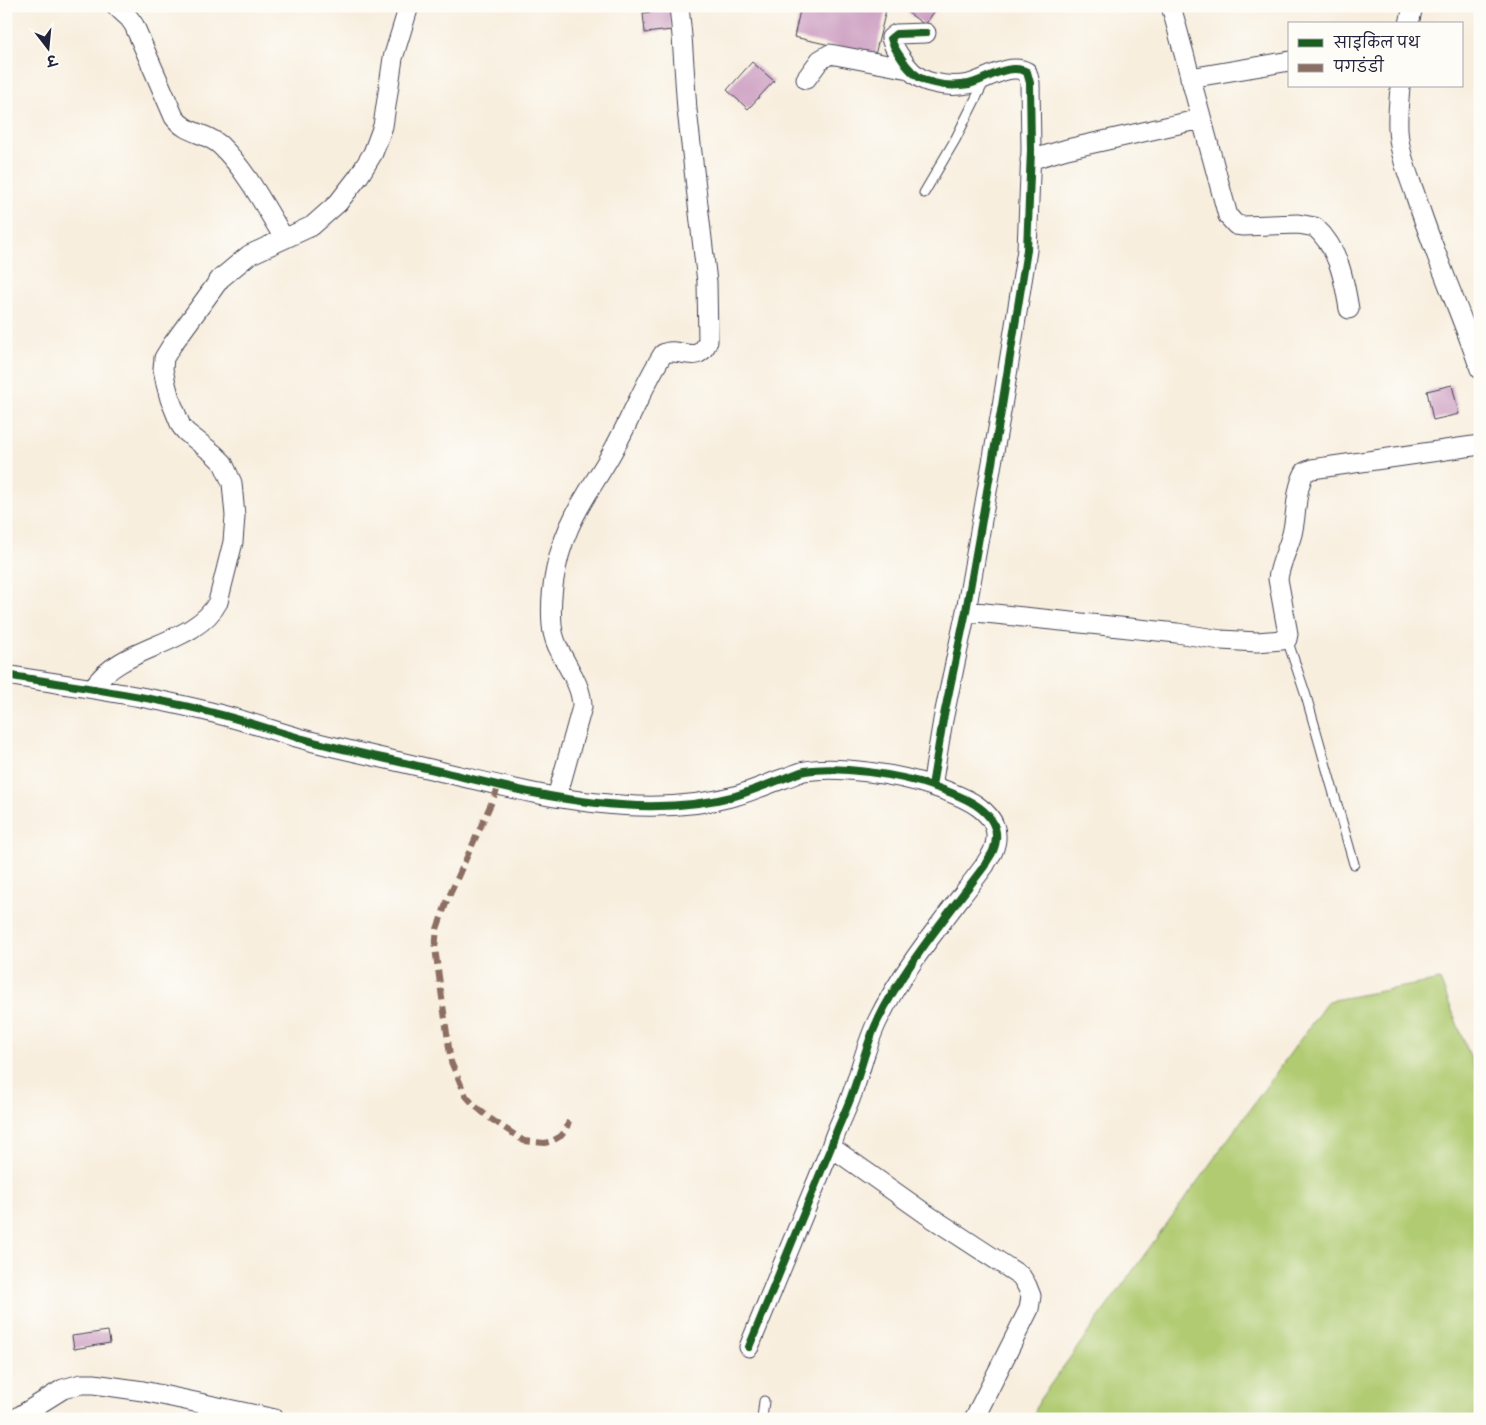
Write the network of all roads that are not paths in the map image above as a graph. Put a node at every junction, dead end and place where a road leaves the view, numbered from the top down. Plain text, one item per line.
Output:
1 (116, 6) edge
2 (409, 6) edge
3 (679, 6) edge
4 (1171, 6) edge
5 (1413, 6) edge
6 (1409, 22) edge
7 (926, 33) dead end
8 (1288, 61) edge
9 (909, 69) junction
10 (986, 78) junction
11 (1190, 78) junction
12 (806, 79) dead end
13 (1400, 88) edge
14 (1201, 119) junction
15 (1030, 160) junction
16 (924, 193) dead end
17 (284, 238) junction
18 (1349, 309) dead end
19 (1480, 369) edge
20 (1480, 445) edge
21 (966, 611) junction
22 (1287, 639) junction
23 (6, 675) edge
24 (94, 688) junction
25 (932, 786) junction
26 (557, 797) junction
27 (1354, 864) dead end
28 (831, 1147) junction
29 (749, 1347) dead end
30 (764, 1401) dead end
31 (15, 1419) edge
32 (274, 1419) edge
33 (762, 1419) edge
34 (974, 1419) edge

1 - 17 street
2 - 17 street
3 - 26 street
4 - 11 street
5 - 6 street
7 - 9 street
8 - 11 street
9 - 10 street
9 - 12 street
10 - 15 street
10 - 16 lane
11 - 14 street
13 - 19 street
14 - 15 street
14 - 18 street
15 - 21 street
17 - 24 street
20 - 22 street
21 - 22 street
21 - 25 street
22 - 27 lane
23 - 24 street
24 - 26 street
25 - 26 street
25 - 28 street
28 - 29 street
28 - 34 street
30 - 33 lane
31 - 32 street

